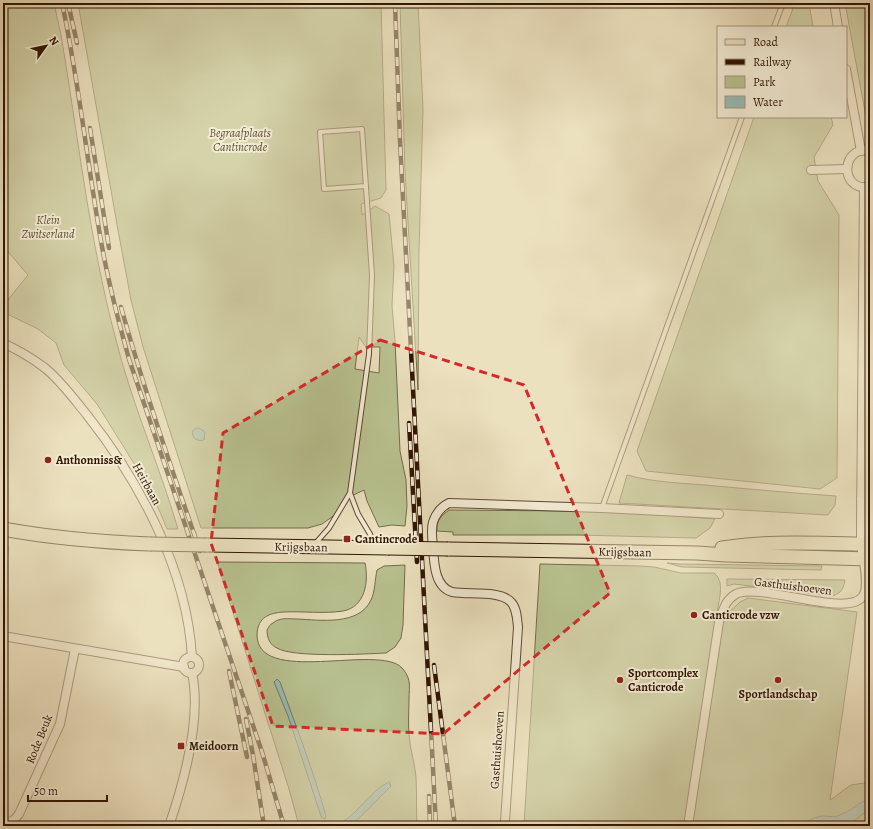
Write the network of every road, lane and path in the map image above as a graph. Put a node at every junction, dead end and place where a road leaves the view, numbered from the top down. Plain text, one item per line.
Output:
1 (783, 3) edge
2 (834, 3) edge
3 (774, 26) edge
4 (838, 26) edge
5 (847, 74) edge
6 (742, 118) edge
7 (861, 151) junction
8 (870, 151) edge
9 (847, 169) junction
10 (811, 170) dead end
11 (366, 186) junction
12 (867, 187) edge
13 (3, 343) edge
14 (350, 493) junction
15 (861, 499) junction
16 (602, 508) junction
17 (870, 511) edge
18 (719, 514) dead end
19 (3, 530) edge
20 (866, 544) edge
21 (312, 547) junction
22 (382, 548) junction
23 (697, 552) junction
24 (867, 558) edge
25 (3, 636) edge
26 (75, 649) junction
27 (192, 657) junction
28 (184, 667) junction
29 (192, 673) junction
30 (3, 825) edge
31 (168, 826) edge
32 (506, 826) edge
33 (688, 826) edge

1 - 3 lane
2 - 4 street
5 - 7 street
6 - 16 lane
7 - 8 street
7 - 9 street
9 - 10 street
9 - 12 street
11 - 11 lane
11 - 14 lane
12 - 15 street, Gasthuishoeven
13 - 27 street, Heirbaan
14 - 21 lane
14 - 22 lane
15 - 17 street
15 - 20 street, Gasthuishoeven
16 - 18 street
16 - 32 street, Gasthuishoeven
19 - 21 main road, Krijgsbaan, bridge
20 - 23 main road, Krijgsbaan
20 - 24 street, Gasthuishoeven
21 - 22 main road, Krijgsbaan
22 - 23 main road, Krijgsbaan, bridge
23 - 24 main road, Krijgsbaan
24 - 33 street, Gasthuishoeven
25 - 26 street
26 - 28 street
26 - 30 street, Rode Beuk
27 - 28 street
27 - 29 street
28 - 29 street
29 - 31 street

